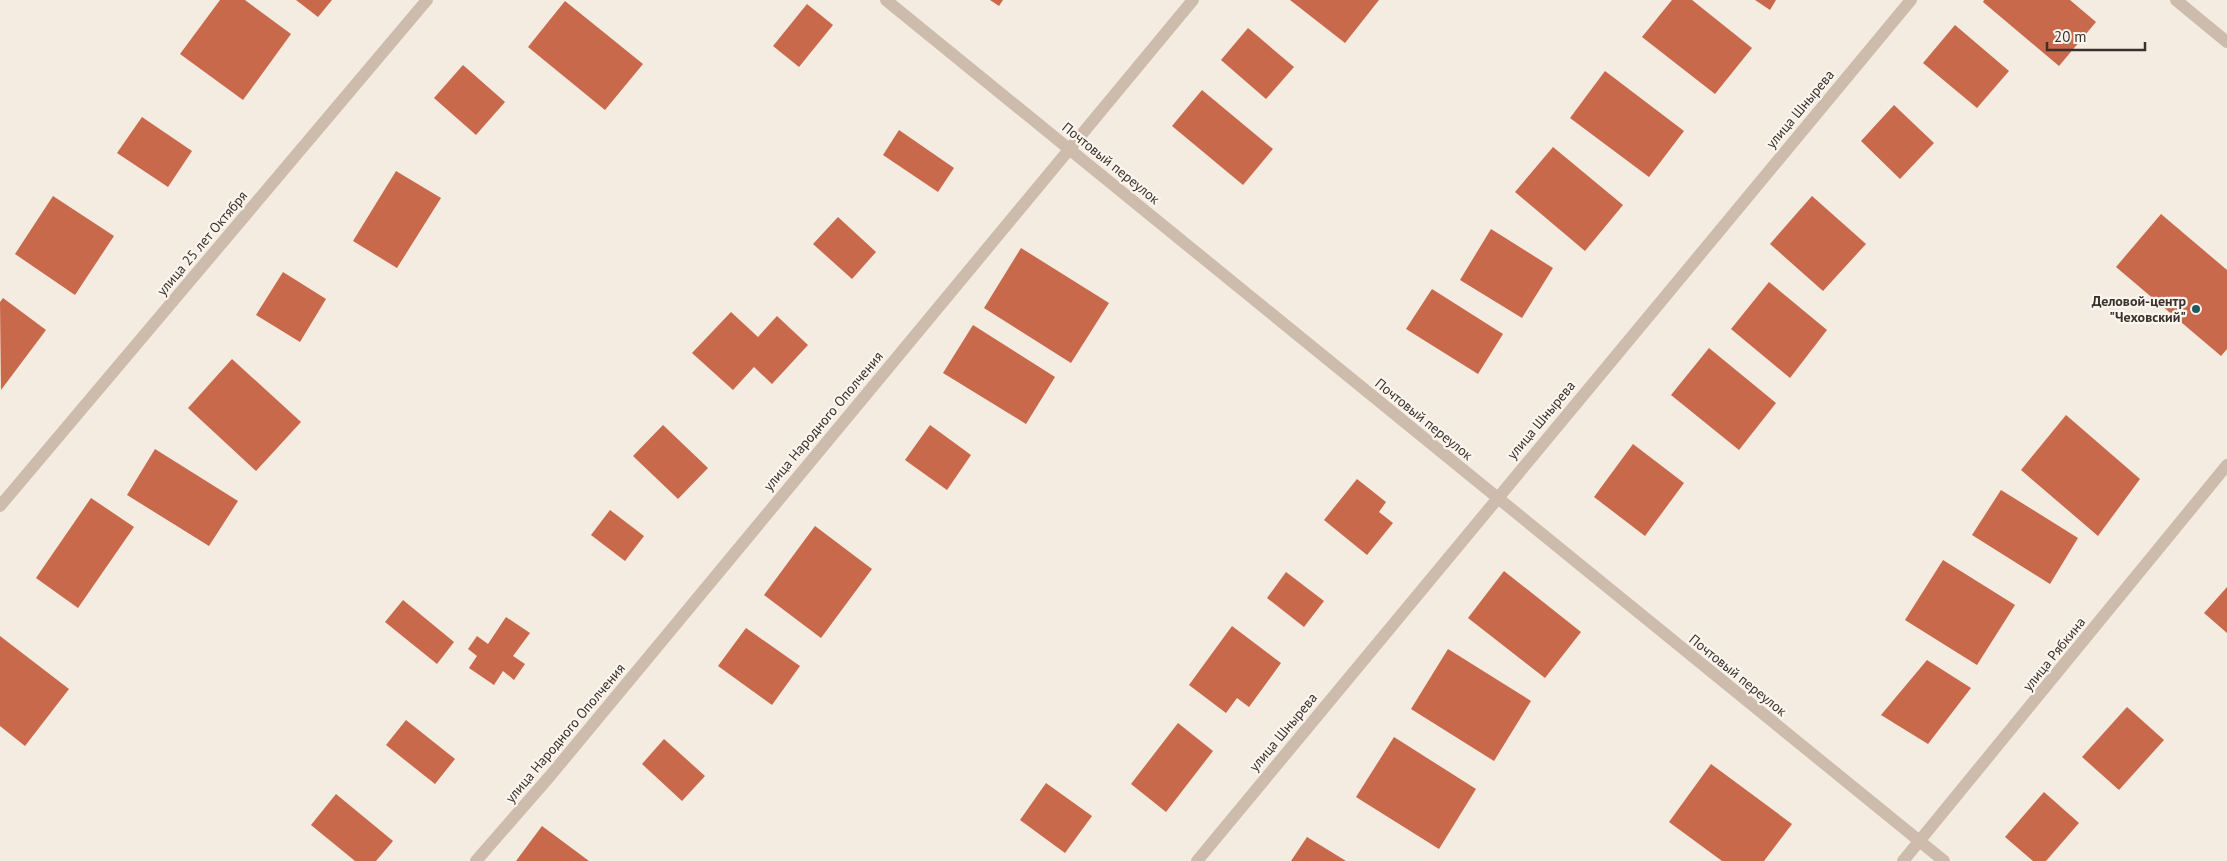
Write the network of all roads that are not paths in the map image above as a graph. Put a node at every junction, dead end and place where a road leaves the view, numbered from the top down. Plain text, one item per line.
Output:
1 (427, 0) edge
2 (886, 0) edge
3 (1193, 0) edge
4 (1910, 0) edge
5 (2176, 0) edge
6 (2227, 42) edge
7 (1069, 147) junction
8 (2227, 465) edge
9 (1497, 496) junction
10 (0, 506) edge
11 (1920, 842) junction
12 (476, 861) edge
13 (1197, 861) edge
14 (1903, 861) edge
15 (1944, 861) edge

1 - 10 street, улица 25 лет Октября
2 - 7 street, Почтовый переулок
3 - 7 street, улица Народного Ополчения
4 - 9 street, улица Шнырева
5 - 6 street
7 - 9 street, Почтовый переулок
7 - 12 street, улица Народного Ополчения
8 - 11 street, улица Рябкина
9 - 11 street, Почтовый переулок
9 - 13 street, улица Шнырева
11 - 14 street, улица Рябкина
11 - 15 street, Почтовый переулок

